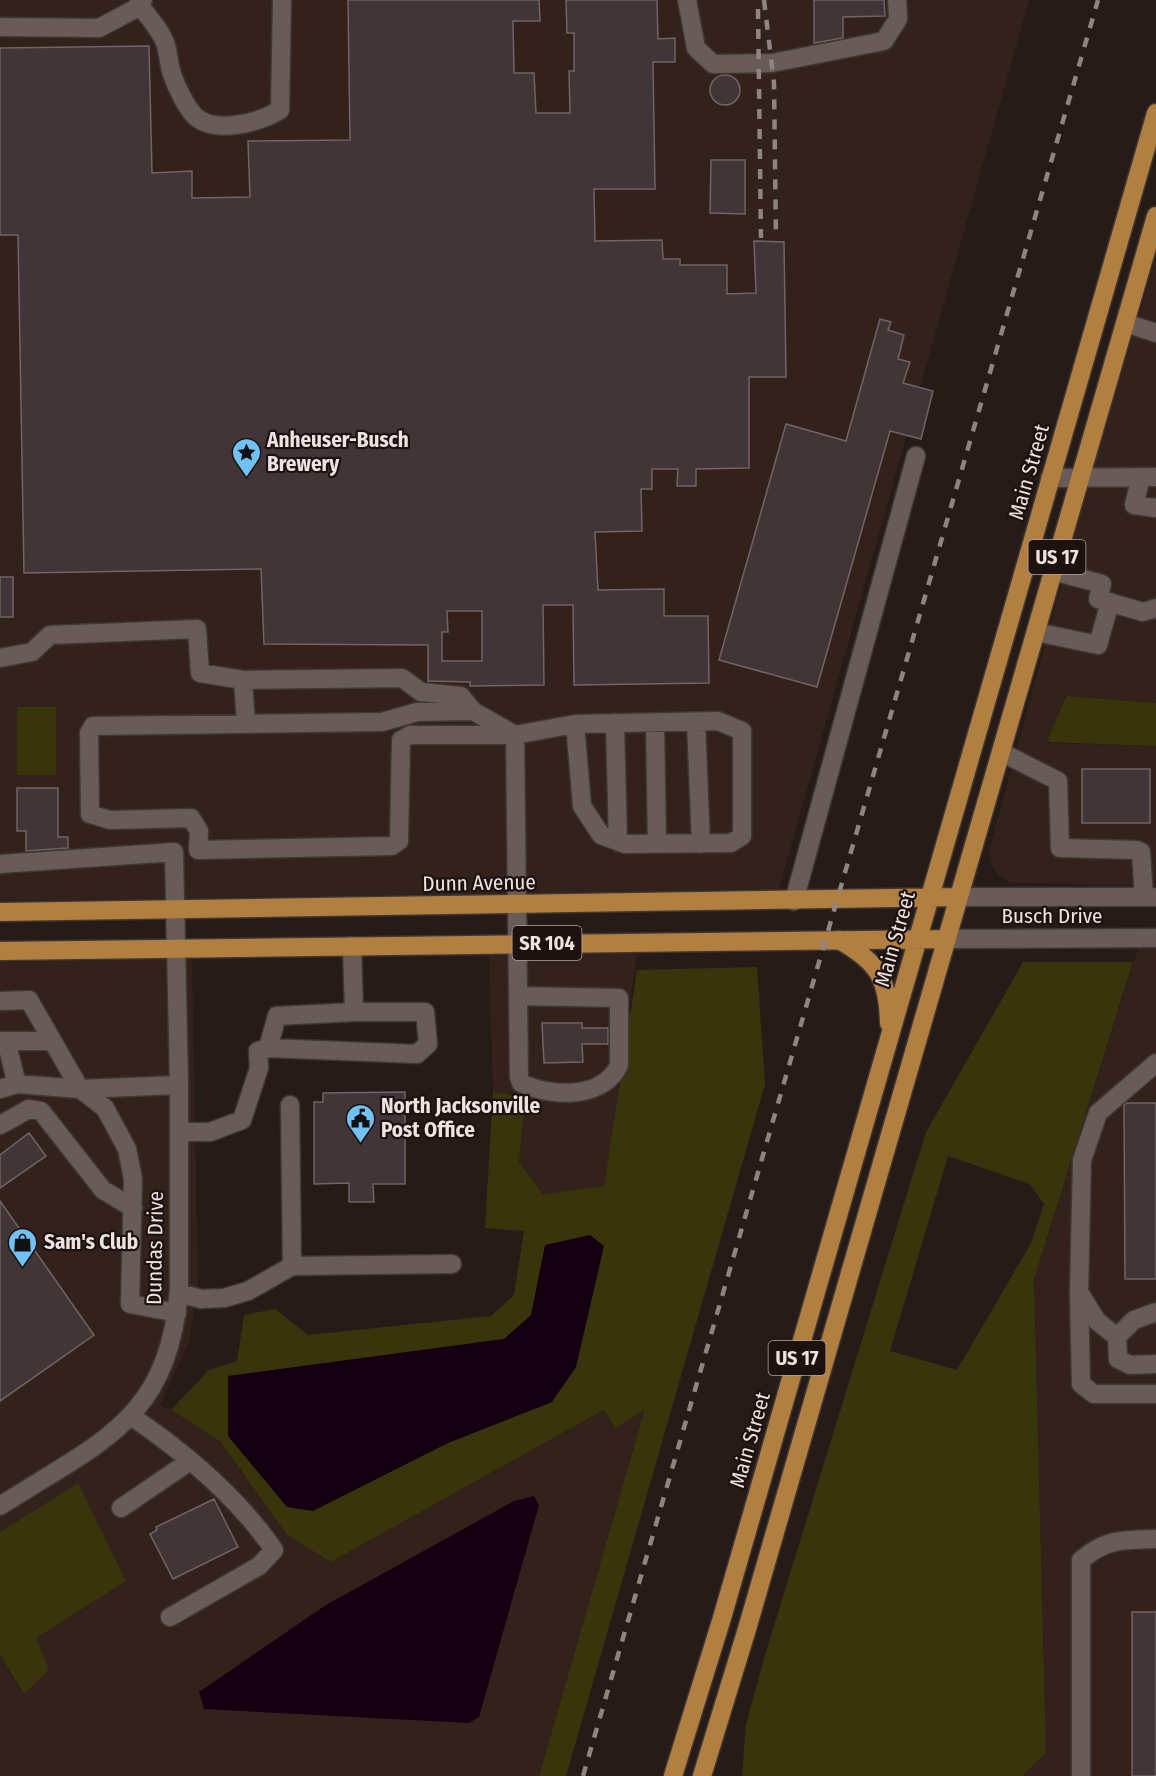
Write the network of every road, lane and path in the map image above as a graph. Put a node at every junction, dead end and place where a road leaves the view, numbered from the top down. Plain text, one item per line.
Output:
1 (282, 0) edge
2 (687, 0) edge
3 (897, 0) edge
4 (141, 2) edge
5 (0, 27) edge
6 (1156, 113) edge
7 (1156, 216) edge
8 (1125, 323) junction
9 (1156, 333) edge
10 (916, 456) dead end
11 (1149, 477) edge
12 (1050, 478) junction
13 (1080, 479) junction
14 (1156, 508) edge
15 (1053, 571) junction
16 (1110, 602) junction
17 (1156, 608) edge
18 (1035, 632) junction
19 (0, 658) edge
20 (243, 680) junction
21 (473, 711) junction
22 (405, 715) junction
23 (696, 722) junction
24 (615, 723) junction
25 (655, 723) junction
26 (246, 724) junction
27 (575, 724) junction
28 (410, 735) junction
29 (515, 735) junction
30 (1001, 752) junction
31 (618, 842) junction
32 (657, 844) junction
33 (701, 844) junction
34 (0, 864) edge
35 (959, 897) junction
36 (1150, 897) edge
37 (930, 898) junction
38 (794, 901) junction
39 (517, 905) junction
40 (176, 909) junction
41 (0, 912) edge
42 (1156, 938) edge
43 (838, 939) junction
44 (918, 939) junction
45 (947, 939) junction
46 (516, 944) junction
47 (352, 946) junction
48 (177, 948) junction
49 (0, 951) edge
50 (518, 996) junction
51 (0, 1001) edge
52 (354, 1012) junction
53 (890, 1038) junction
54 (3, 1041) edge
55 (52, 1041) junction
56 (268, 1048) junction
57 (1156, 1063) edge
58 (179, 1085) junction
59 (8, 1087) edge
60 (80, 1089) junction
61 (290, 1105) dead end
62 (0, 1125) edge
63 (179, 1132) junction
64 (133, 1208) junction
65 (452, 1264) dead end
66 (292, 1266) junction
67 (1079, 1292) junction
68 (179, 1293) junction
69 (1156, 1312) edge
70 (177, 1313) junction
71 (1117, 1337) junction
72 (1156, 1364) edge
73 (1156, 1394) edge
74 (131, 1416) junction
75 (190, 1461) junction
76 (0, 1506) edge
77 (121, 1508) dead end
78 (1156, 1539) edge
79 (170, 1617) dead end
80 (673, 1776) edge
81 (702, 1776) edge
82 (1081, 1776) edge

1 - 4 street
2 - 3 street
4 - 5 street
6 - 12 main road, Main Street / US 17
7 - 8 main road, US 17
8 - 9 street
8 - 13 main road, US 17
10 - 38 street
11 - 13 street
11 - 14 street
12 - 13 street
12 - 37 main road, Main Street / US 17
13 - 15 main road, US 17
15 - 16 street
15 - 18 main road, US 17
16 - 17 street
16 - 18 street
18 - 30 main road, US 17
19 - 20 street
20 - 21 street
20 - 26 street
21 - 22 street
21 - 29 street
22 - 26 street
22 - 28 street
23 - 25 street
23 - 33 street
23 - 33 street
24 - 25 street
24 - 27 street
24 - 31 street
25 - 32 street
26 - 28 street
27 - 29 street
27 - 31 street
28 - 29 street
29 - 39 street
30 - 35 main road, US 17
30 - 36 street
31 - 32 street
32 - 33 street
34 - 40 street, Dundas Drive
35 - 36 street, Busch Drive
35 - 37 main road, Dunn Avenue / SR 104
35 - 45 main road, US 17
37 - 38 main road, Dunn Avenue / SR 104
37 - 44 main road, Main Street / US 17
38 - 39 main road, Dunn Avenue / SR 104
39 - 40 main road, Dunn Avenue / SR 104
39 - 46 street
40 - 41 main road, Dunn Avenue / SR 104
40 - 48 street, Dundas Drive
42 - 45 street, Busch Drive
43 - 44 main road, SR 104
43 - 46 main road, SR 104
43 - 53 main road
44 - 45 main road, SR 104
44 - 53 main road, Main Street / US 17
45 - 81 main road, US 17
46 - 47 main road, SR 104
46 - 50 street
47 - 48 main road, SR 104
47 - 52 street
48 - 49 main road, SR 104
48 - 58 street, Dundas Drive
50 - 50 street
51 - 55 street
52 - 56 street
52 - 56 street
53 - 80 main road, Main Street / US 17
54 - 55 street
54 - 59 street
55 - 60 street
56 - 63 street
57 - 67 street
58 - 60 street
58 - 63 street, Dundas Drive
59 - 60 street
60 - 64 street
61 - 66 street
62 - 64 street
63 - 68 street, Dundas Drive
64 - 70 street
65 - 66 street
66 - 68 street
67 - 71 street
67 - 73 street
68 - 70 street, Dundas Drive
69 - 71 street
70 - 74 street, Dundas Drive
71 - 72 street
74 - 75 street
74 - 76 street, Dundas Drive
75 - 77 street
75 - 79 street
78 - 82 street

